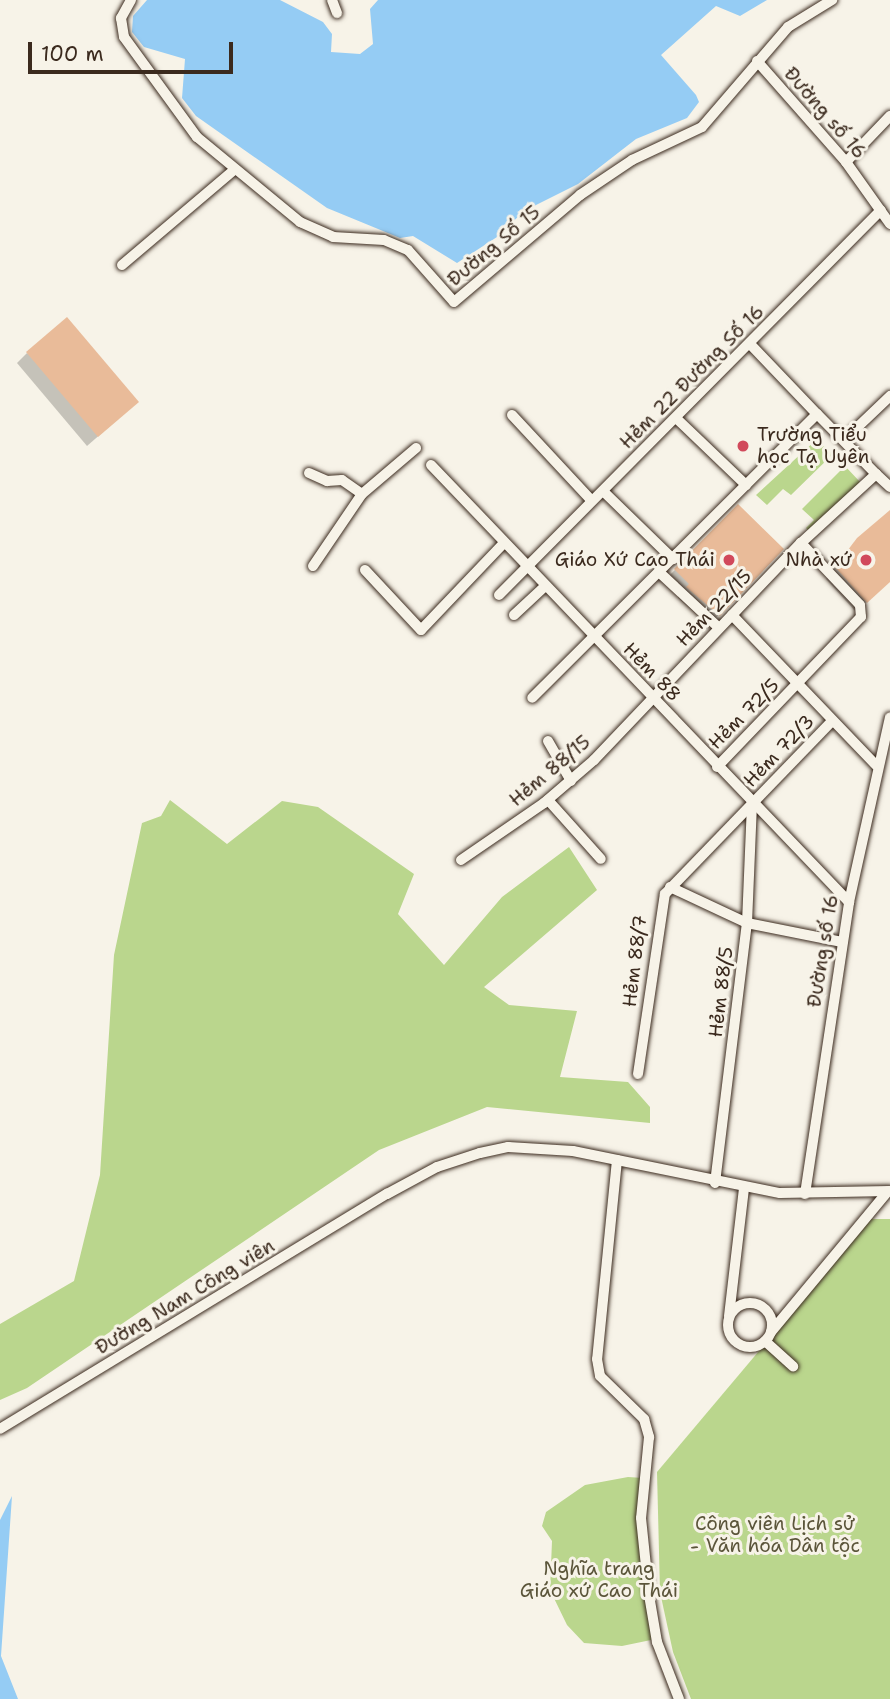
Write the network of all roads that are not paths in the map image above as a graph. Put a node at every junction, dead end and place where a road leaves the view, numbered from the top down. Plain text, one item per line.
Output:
1 (131, 0) edge
2 (332, 0) edge
3 (832, 0) edge
4 (337, 13) dead end
5 (757, 61) junction
6 (890, 116) edge
7 (846, 162) junction
8 (235, 169) junction
9 (881, 210) junction
10 (890, 224) edge
11 (122, 265) dead end
12 (751, 345) junction
13 (890, 396) edge
14 (817, 414) junction
15 (512, 415) dead end
16 (676, 418) junction
17 (844, 440) junction
18 (416, 449) dead end
19 (431, 465) dead end
20 (309, 473) dead end
21 (876, 474) junction
22 (746, 485) junction
23 (890, 487) edge
24 (603, 491) junction
25 (362, 494) junction
26 (592, 501) junction
27 (503, 544) junction
28 (801, 544) junction
29 (673, 559) junction
30 (313, 566) dead end
31 (526, 567) junction
32 (365, 569) dead end
33 (659, 572) junction
34 (544, 587) junction
35 (499, 595) dead end
36 (514, 615) dead end
37 (732, 615) junction
38 (719, 628) junction
39 (595, 638) junction
40 (797, 686) junction
41 (532, 698) dead end
42 (653, 698) junction
43 (890, 717) edge
44 (831, 722) junction
45 (548, 741) dead end
46 (876, 765) junction
47 (717, 766) junction
48 (571, 782) junction
49 (548, 800) junction
50 (752, 804) junction
51 (601, 859) dead end
52 (461, 860) dead end
53 (670, 887) junction
54 (849, 902) junction
55 (747, 923) junction
56 (842, 942) junction
57 (638, 1074) dead end
58 (617, 1160) junction
59 (715, 1183) junction
60 (744, 1188) junction
61 (889, 1191) edge
62 (804, 1194) junction
63 (729, 1316) junction
64 (768, 1336) junction
65 (793, 1366) dead end
66 (0, 1429) edge
67 (679, 1699) edge

1 - 8 street, Đường Số 15
2 - 4 street
3 - 5 street, Đường Số 15
5 - 7 street, Đường số 16
5 - 8 street, Đường Số 15
6 - 7 street
7 - 9 street, Đường số 16
8 - 11 street
9 - 10 street, Đường số 16
9 - 12 street, Hẻm 22 Đường Số 16
12 - 14 street
12 - 16 street, Hẻm 22 Đường Số 16
13 - 17 street
14 - 17 street
14 - 22 street
15 - 26 street
16 - 22 street
16 - 24 street, Hẻm 22 Đường Số 16
17 - 21 street
18 - 25 street
19 - 27 street, Hẻm 88
20 - 25 street
21 - 23 street
21 - 28 street, Hẻm 22/15
22 - 29 street
24 - 26 street, Hẻm 22 Đường Số 16
24 - 29 street
25 - 30 street
26 - 31 street, Hẻm 22 Đường Số 16
27 - 31 street, Hẻm 88
27 - 32 street
28 - 37 street, Hẻm 22/15
28 - 40 street, Hẻm 72/5
29 - 33 street
31 - 34 street, Hẻm 88
31 - 35 street, Hẻm 22 Đường Số 16
33 - 38 street
33 - 39 street
34 - 36 street
34 - 39 street, Hẻm 88
37 - 38 street, Hẻm 22/15
37 - 40 street
38 - 42 street, Hẻm 22/15
39 - 41 street
39 - 42 street, Hẻm 88
40 - 44 street
40 - 47 street, Hẻm 72/5
42 - 47 street, Hẻm 88
42 - 48 street, Hẻm 88/15
43 - 46 street, Đường số 16
44 - 46 street
44 - 50 street, Hẻm 72/3
45 - 48 street
46 - 54 street, Đường số 16
47 - 50 street, Hẻm 88
48 - 49 street, Hẻm 88/15
49 - 51 street
49 - 52 street, Hẻm 88/15
50 - 53 street, Hẻm 88/7
50 - 54 street, Hẻm 88
50 - 55 street, Hẻm 88/5
53 - 55 street
53 - 57 street, Hẻm 88/7
54 - 56 street, Đường số 16
55 - 56 street
55 - 59 street, Hẻm 88/5
56 - 62 street, Đường số 16
58 - 59 street, Đường Nam Công viên
58 - 66 street, Đường Nam Công viên
58 - 67 street
59 - 60 street, Đường Nam Công viên
60 - 62 street, Đường Nam Công viên
60 - 63 street
61 - 62 street, Đường Nam Công viên
61 - 64 street
63 - 64 street
63 - 64 street
64 - 65 street

